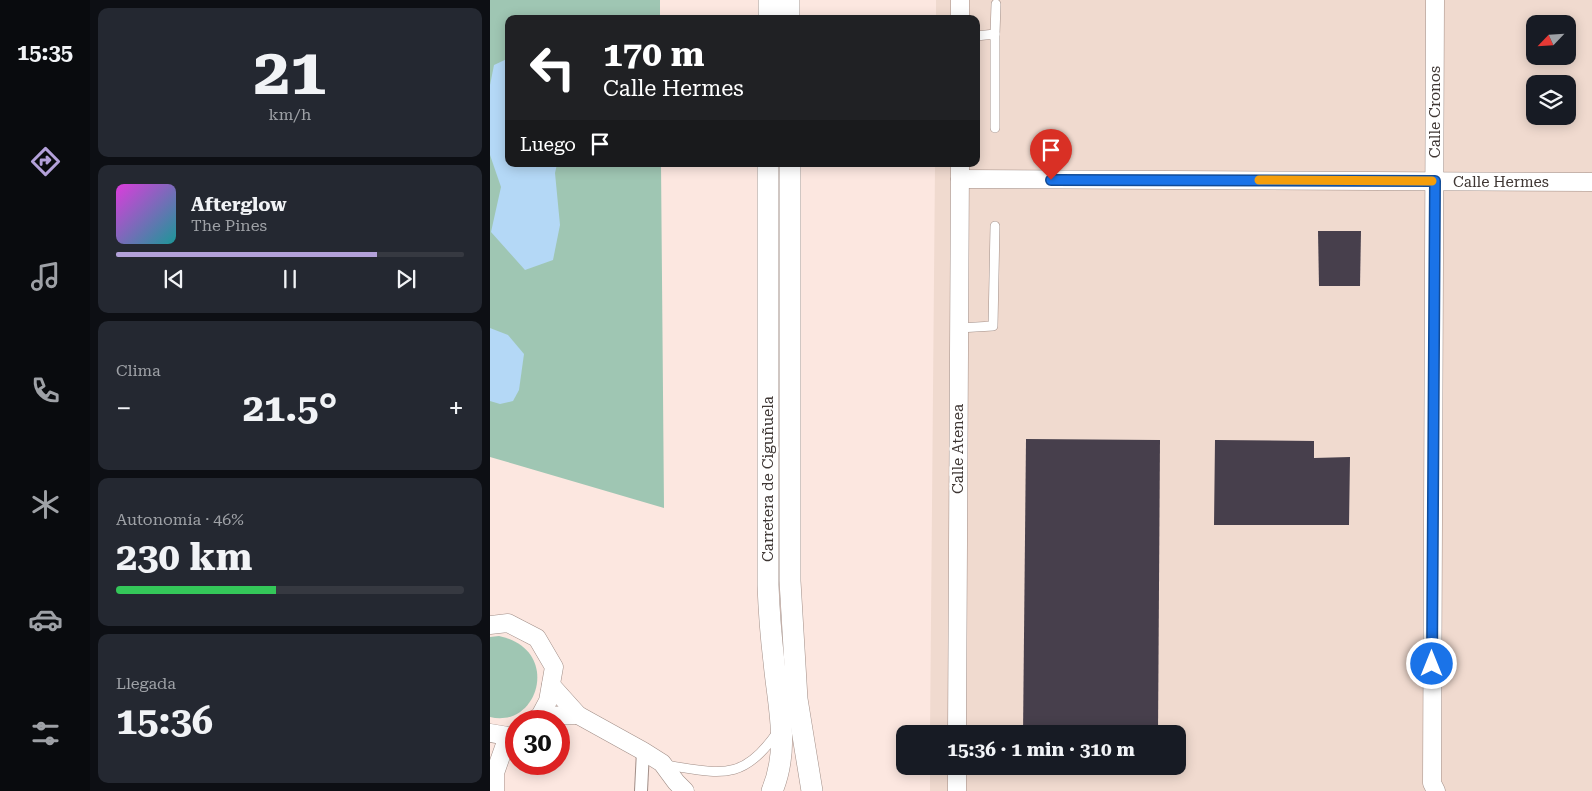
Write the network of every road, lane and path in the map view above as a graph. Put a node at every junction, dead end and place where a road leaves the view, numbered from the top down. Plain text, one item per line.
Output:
1 (769, 0) edge
2 (789, 0) edge
3 (960, 0) edge
4 (1435, 1) dead end
5 (996, 4) dead end
6 (769, 15) edge
7 (789, 15) edge
8 (960, 15) edge
9 (995, 34) junction
10 (980, 36) edge
11 (995, 128) dead end
12 (768, 167) edge
13 (790, 167) edge
14 (960, 172) edge
15 (1435, 181) junction
16 (1592, 182) edge
17 (994, 226) dead end
18 (959, 328) junction
19 (490, 625) edge
20 (551, 685) junction
21 (542, 710) edge
22 (578, 715) junction
23 (570, 716) edge
24 (782, 725) junction
25 (957, 725) edge
26 (490, 733) edge
27 (505, 734) edge
28 (505, 746) edge
29 (643, 751) junction
30 (664, 764) junction
31 (492, 766) edge
32 (957, 775) edge
33 (1432, 788) edge
34 (495, 791) edge
35 (641, 791) edge
36 (669, 791) edge
37 (685, 791) edge
38 (772, 791) edge
39 (812, 791) edge
40 (957, 791) edge

1 - 6 street
2 - 7 street
3 - 8 street
4 - 15 street, Calle Cronos
5 - 9 lane
9 - 10 lane
9 - 11 lane
12 - 24 street, Carretera de Ciguñuela
13 - 39 street, Carretera de Ciguñuela
14 - 15 street, Calle Hermes
14 - 18 street, Calle Atenea
15 - 16 street, Calle Hermes
15 - 33 street, Calle Cronos
17 - 18 lane
18 - 25 street, Calle Atenea
19 - 20 street
20 - 21 street
20 - 22 street
22 - 23 street
22 - 29 street
24 - 30 lane
24 - 38 street, Carretera de Ciguñuela
26 - 27 street
28 - 31 street
29 - 30 street
29 - 35 street
30 - 36 street
30 - 37 street
31 - 34 street
32 - 40 street

